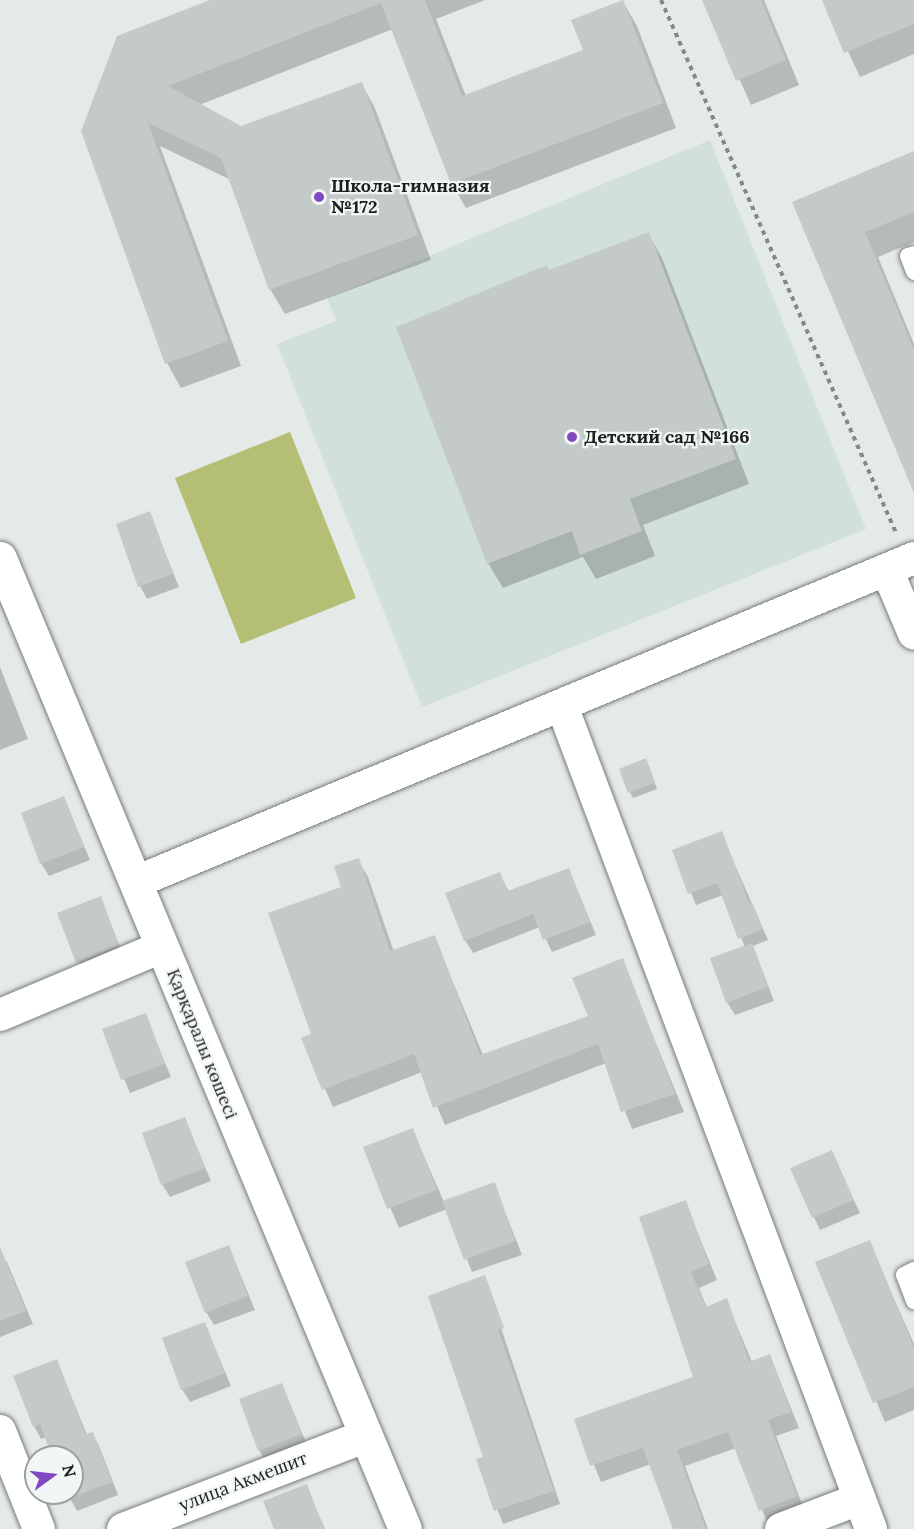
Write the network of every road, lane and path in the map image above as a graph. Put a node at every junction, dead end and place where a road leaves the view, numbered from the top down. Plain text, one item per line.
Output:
1 (662, 0) edge
2 (914, 254) edge
3 (914, 272) edge
4 (0, 558) edge
5 (903, 562) edge
6 (914, 634) edge
7 (562, 706) junction
8 (136, 882) junction
9 (162, 947) junction
10 (0, 1015) edge
11 (914, 1270) edge
12 (914, 1301) edge
13 (0, 1431) edge
14 (364, 1436) junction
15 (859, 1498) junction
16 (39, 1529) edge
17 (123, 1529) edge
18 (405, 1529) edge
19 (781, 1529) edge
20 (870, 1529) edge

1 - 5 path
2 - 3 lane
4 - 8 street, Қарқаралы көшесі
5 - 6 street
5 - 7 street
7 - 8 street
7 - 15 street
8 - 9 street, Қарқаралы көшесі
9 - 10 street
9 - 14 street, Қарқаралы көшесі
11 - 12 lane
13 - 16 street
14 - 17 street, улица Акмешит
14 - 18 street, Қарқаралы көшесі
15 - 19 street
15 - 20 street

